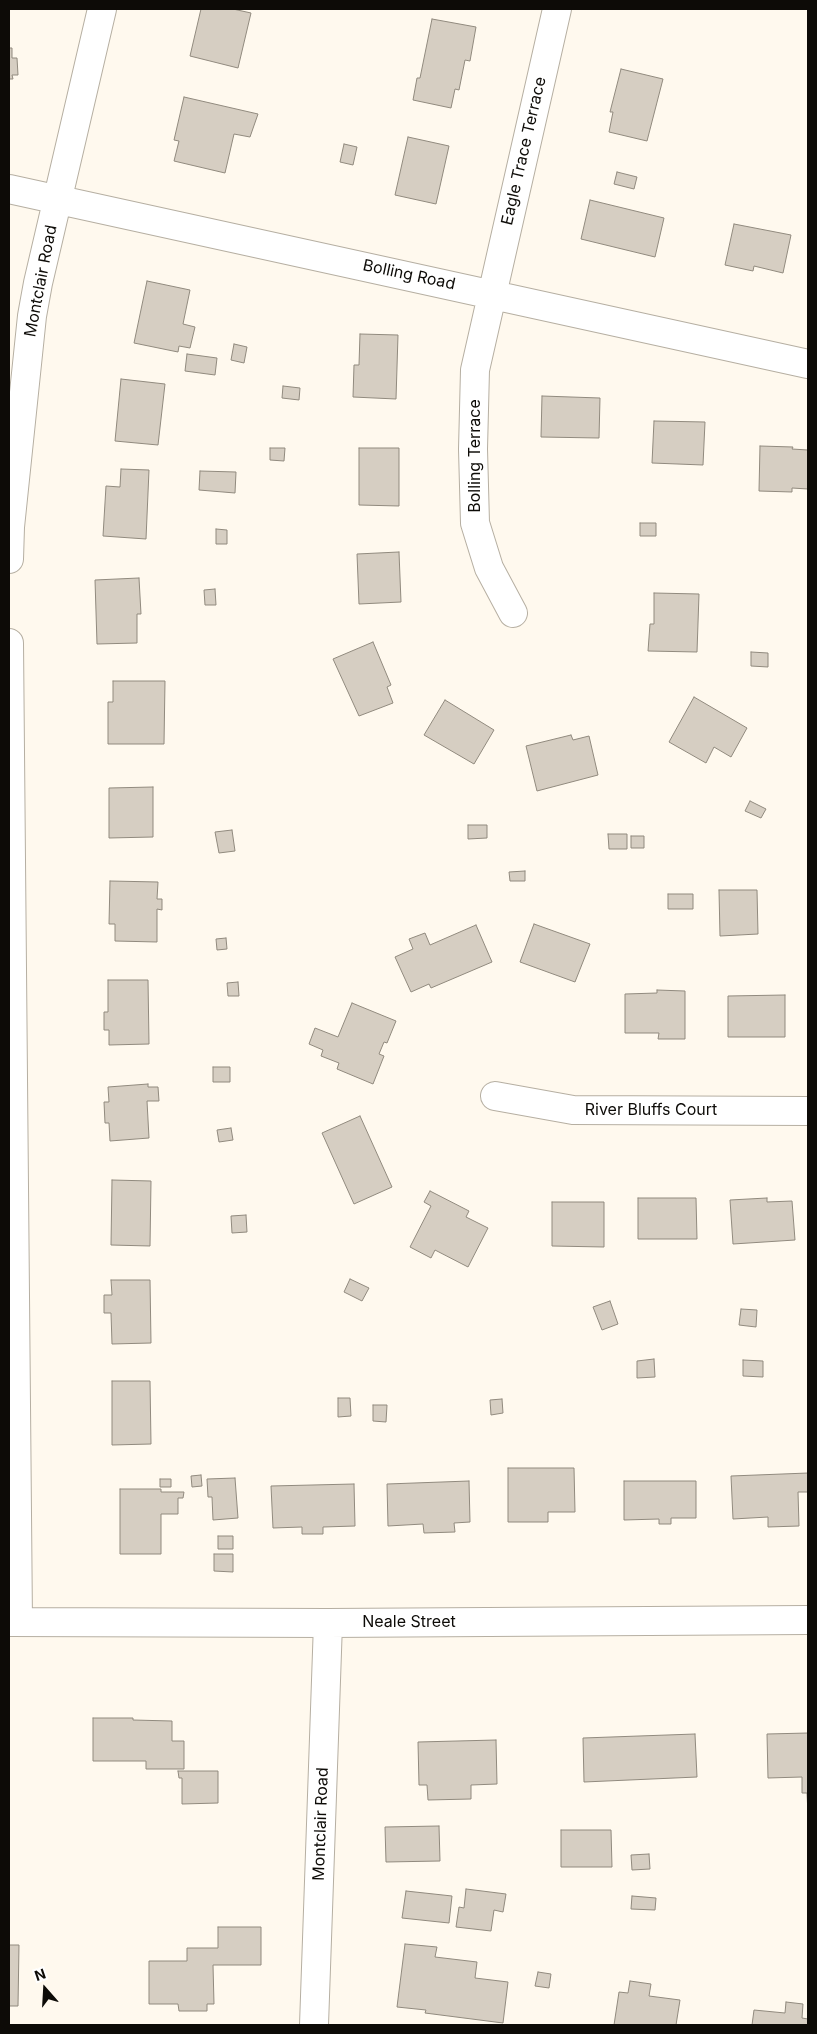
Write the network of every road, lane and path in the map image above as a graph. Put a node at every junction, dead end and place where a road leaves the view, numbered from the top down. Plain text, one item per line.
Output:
1 (102, 9) edge
2 (557, 9) edge
3 (9, 189) edge
4 (58, 199) junction
5 (491, 293) junction
6 (808, 364) edge
7 (9, 559) edge
8 (513, 613) dead end
9 (9, 643) edge
10 (9, 670) edge
11 (495, 1096) dead end
12 (808, 1111) edge
13 (11, 1144) edge
14 (808, 1620) edge
15 (14, 1622) edge
16 (328, 1623) junction
17 (314, 2025) edge

1 - 4 street, Montclair Road
2 - 5 street, Eagle Trace Terrace
3 - 4 street, Bolling Road
4 - 5 street, Bolling Road
4 - 7 street, Montclair Road
5 - 6 street, Bolling Road
5 - 8 street, Bolling Terrace
9 - 10 street
10 - 13 street
11 - 12 street, River Bluffs Court
13 - 15 street
14 - 16 street, Neale Street
15 - 16 street, Neale Street
16 - 17 street, Montclair Road

